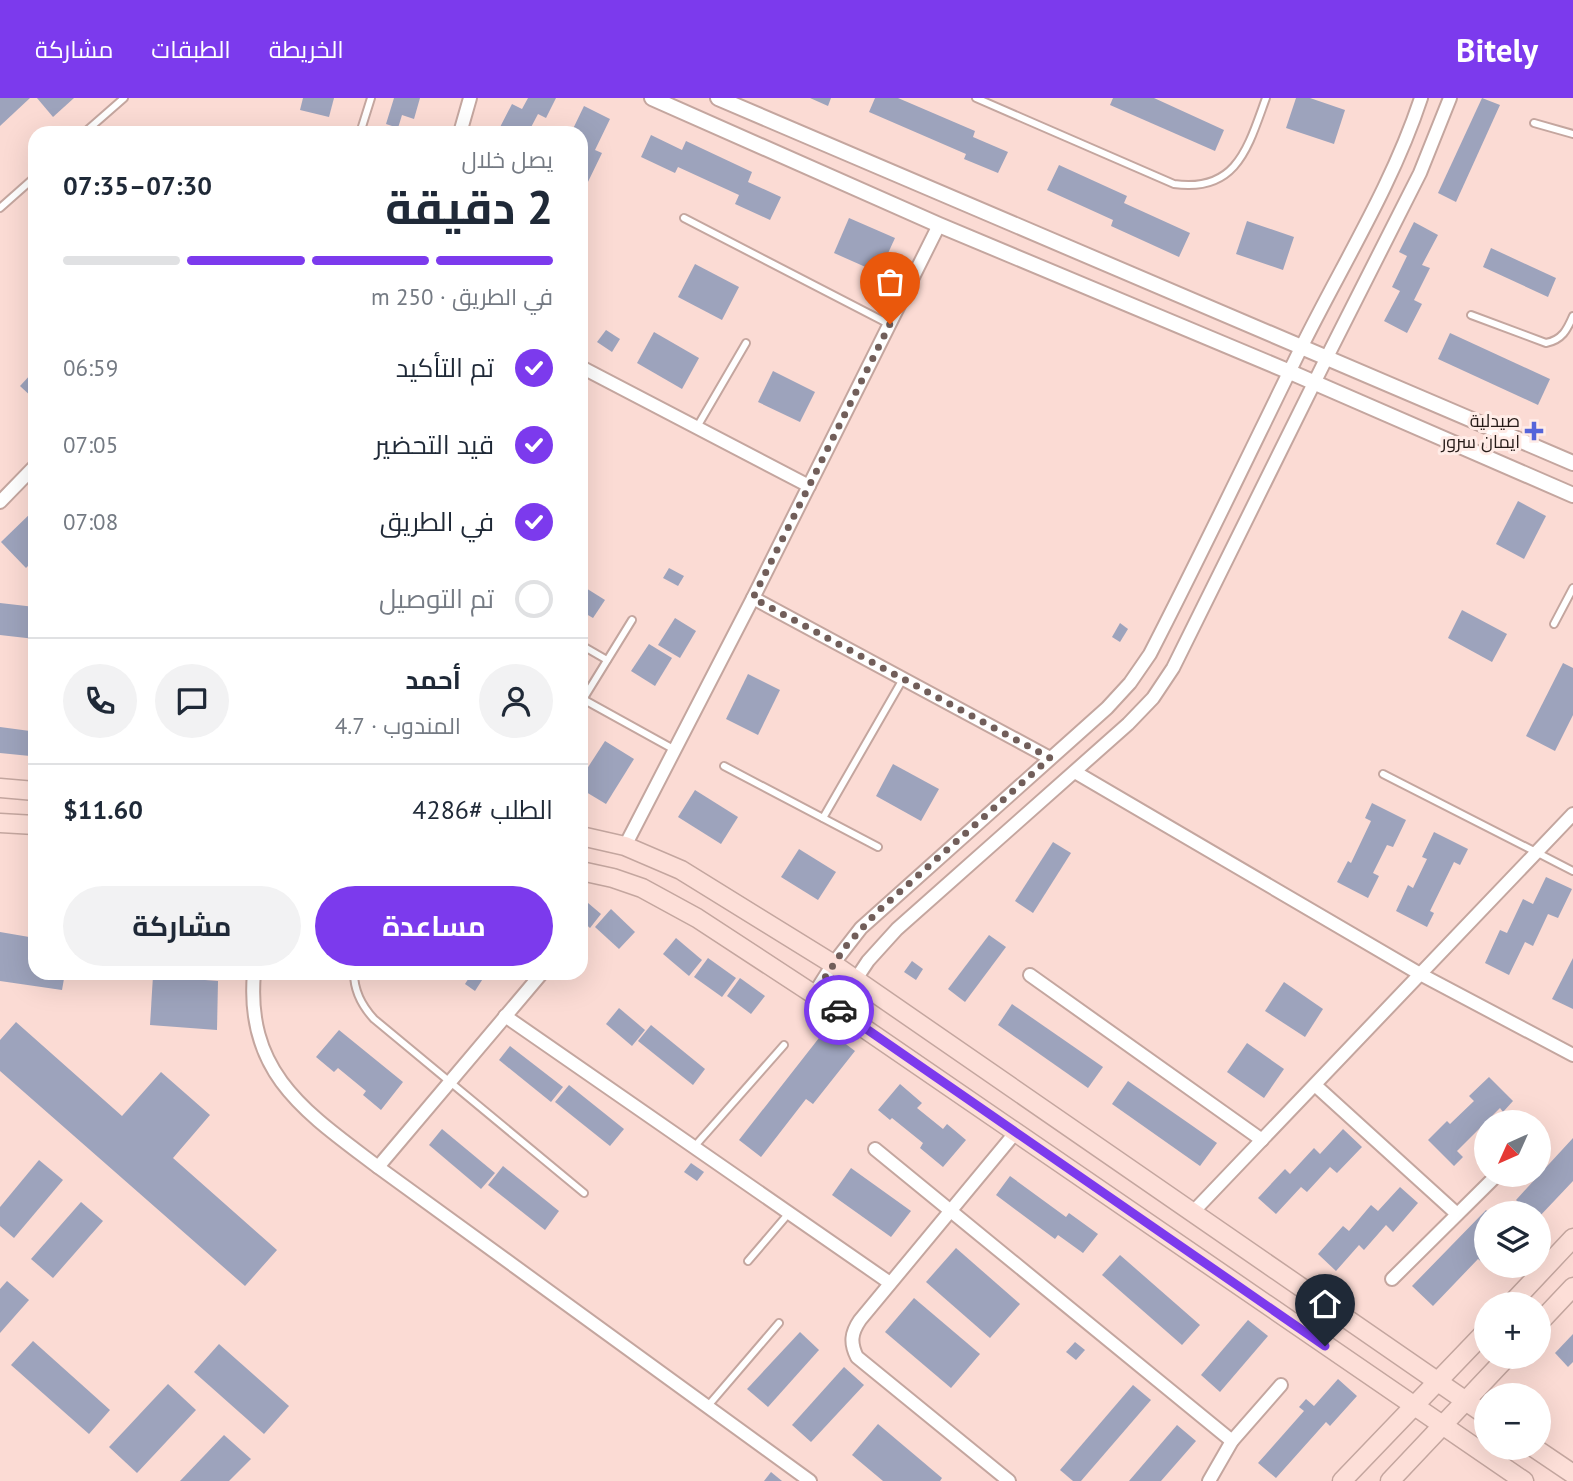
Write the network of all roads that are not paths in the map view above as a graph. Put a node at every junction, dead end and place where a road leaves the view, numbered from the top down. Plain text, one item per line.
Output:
1 (124, 98) edge
2 (371, 98) edge
3 (470, 98) edge
4 (652, 98) edge
5 (718, 98) edge
6 (976, 98) edge
7 (1266, 98) edge
8 (1421, 98) edge
9 (1450, 98) edge
10 (1534, 123) dead end
11 (92, 126) edge
12 (362, 126) edge
13 (462, 126) edge
14 (1573, 134) edge
15 (28, 183) edge
16 (0, 208) edge
17 (684, 218) dead end
18 (939, 225) junction
19 (1471, 315) dead end
20 (1573, 316) edge
21 (890, 324) junction
22 (746, 343) dead end
23 (1301, 348) junction
24 (1326, 359) junction
25 (588, 371) edge
26 (1290, 372) junction
27 (1314, 382) junction
28 (697, 427) junction
29 (1573, 463) edge
30 (28, 473) edge
31 (809, 486) junction
32 (1573, 495) edge
33 (0, 502) edge
34 (1573, 588) edge
35 (753, 598) junction
36 (632, 620) dead end
37 (1554, 624) dead end
38 (588, 649) edge
39 (607, 660) junction
40 (903, 679) junction
41 (588, 690) edge
42 (588, 703) edge
43 (675, 750) junction
44 (1050, 758) junction
45 (724, 766) dead end
46 (1075, 772) junction
47 (1382, 774) dead end
48 (0, 788) edge
49 (28, 790) edge
50 (1573, 814) edge
51 (823, 818) junction
52 (0, 823) edge
53 (28, 825) edge
54 (588, 838) edge
55 (625, 846) junction
56 (878, 847) dead end
57 (1537, 853) junction
58 (1573, 872) edge
59 (588, 873) edge
60 (833, 964) junction
61 (1420, 974) junction
62 (1030, 975) dead end
63 (855, 979) junction
64 (253, 980) edge
65 (356, 980) edge
66 (536, 980) edge
67 (814, 994) junction
68 (836, 1009) junction
69 (505, 1016) junction
70 (784, 1045) dead end
71 (1573, 1055) edge
72 (450, 1082) junction
73 (1315, 1085) junction
74 (1016, 1133) junction
75 (1262, 1140) junction
76 (694, 1147) junction
77 (875, 1149) dead end
78 (378, 1167) junction
79 (1485, 1187) edge
80 (584, 1193) dead end
81 (950, 1211) junction
82 (1193, 1212) junction
83 (789, 1213) junction
84 (1457, 1214) junction
85 (1573, 1238) edge
86 (748, 1261) dead end
87 (1392, 1279) dead end
88 (890, 1283) junction
89 (1573, 1287) edge
90 (1522, 1292) edge
91 (1551, 1310) edge
92 (779, 1323) dead end
93 (1474, 1344) edge
94 (1496, 1369) edge
95 (1438, 1381) junction
96 (1281, 1385) dead end
97 (1465, 1401) junction
98 (707, 1406) junction
99 (1414, 1406) junction
100 (1474, 1407) edge
101 (1443, 1426) junction
102 (1232, 1441) junction
103 (1551, 1460) edge
104 (1573, 1475) edge
105 (810, 1481) edge
106 (1009, 1481) edge
107 (1209, 1481) edge
108 (1342, 1481) edge
109 (1390, 1481) edge
110 (1524, 1481) edge

1 - 11 lane
2 - 12 lane
3 - 13 street
4 - 18 street
5 - 23 street
6 - 7 lane
8 - 23 street
9 - 24 street
10 - 14 lane
15 - 16 lane
17 - 21 lane
18 - 21 street
18 - 26 street
19 - 20 lane
21 - 31 street
22 - 28 lane
23 - 24 street
23 - 26 street
24 - 27 street
24 - 29 street
25 - 28 street
26 - 27 street
26 - 44 street
27 - 32 street
27 - 46 street
28 - 31 street
30 - 33 street
31 - 35 street
34 - 37 lane
35 - 40 street
35 - 43 street
36 - 39 lane
38 - 39 lane
39 - 41 lane
40 - 44 street
40 - 51 lane
42 - 43 lane
43 - 55 street
44 - 60 street
45 - 51 lane
46 - 61 street
46 - 63 street
47 - 57 lane
48 - 49 main road
50 - 57 street
51 - 56 lane
52 - 53 main road
54 - 55 main road
55 - 60 main road
57 - 58 lane
57 - 61 street
59 - 67 main road
60 - 63 main road
60 - 67 street
61 - 71 street
61 - 73 street
62 - 75 street
63 - 68 street
63 - 82 main road
64 - 78 street
65 - 72 lane
66 - 69 street
67 - 68 main road
68 - 74 main road
69 - 72 street
69 - 76 street
70 - 76 lane
72 - 78 street
72 - 80 lane
73 - 75 street
73 - 84 street
74 - 81 street
74 - 99 main road
75 - 82 street
76 - 83 street
77 - 81 street
78 - 98 street
79 - 84 street
81 - 88 street
81 - 102 street
82 - 95 main road
83 - 86 lane
83 - 88 street
84 - 87 street
85 - 90 main road
88 - 106 street
89 - 91 main road
92 - 98 lane
93 - 95 main road
94 - 97 main road
95 - 97 main road
95 - 99 main road
96 - 102 street
97 - 100 main road
97 - 101 main road
98 - 105 street
99 - 101 main road
99 - 108 main road
101 - 109 main road
101 - 110 main road
102 - 107 street
103 - 104 main road

